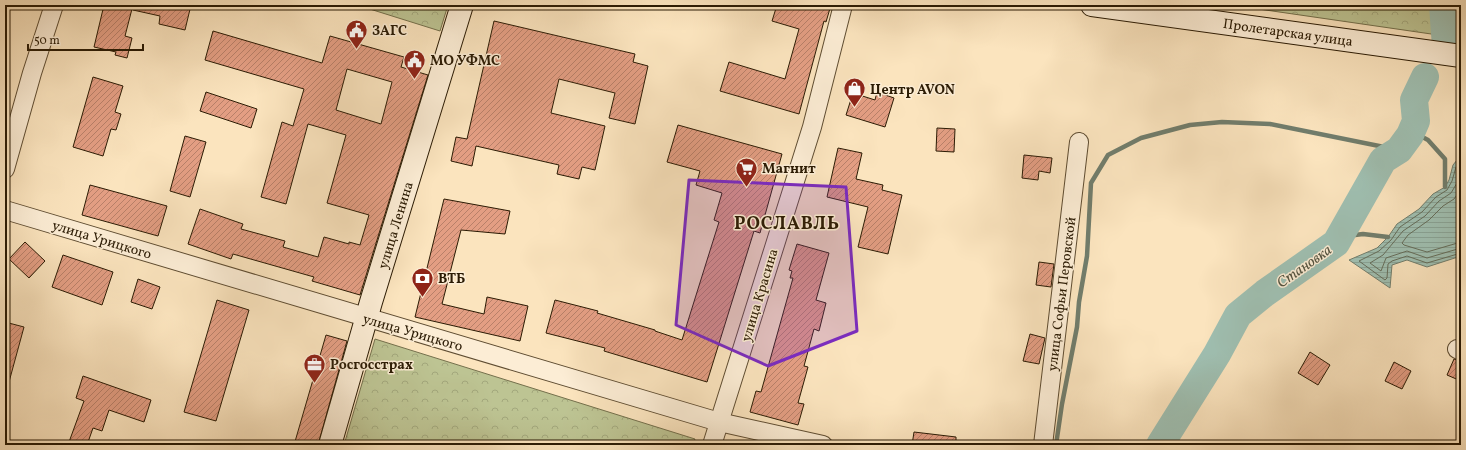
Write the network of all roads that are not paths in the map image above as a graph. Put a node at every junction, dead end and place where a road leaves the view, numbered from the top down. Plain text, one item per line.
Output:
1 (54, 5) edge
2 (462, 5) edge
3 (843, 5) edge
4 (1092, 5) edge
5 (1461, 56) edge
6 (1079, 142) dead end
7 (5, 169) edge
8 (5, 210) edge
9 (366, 318) junction
10 (719, 422) junction
11 (330, 445) edge
12 (712, 445) edge
13 (823, 445) edge
14 (1043, 445) edge

1 - 7 street
2 - 9 main road, улица Ленина
3 - 10 street, улица Красина
4 - 5 main road, Пролетарская улица
6 - 14 street, улица Софьи Перовской
8 - 9 street, улица Урицкого
9 - 10 street, улица Урицкого
9 - 11 main road, улица Ленина
10 - 12 street, улица Красина
10 - 13 street, улица Урицкого

